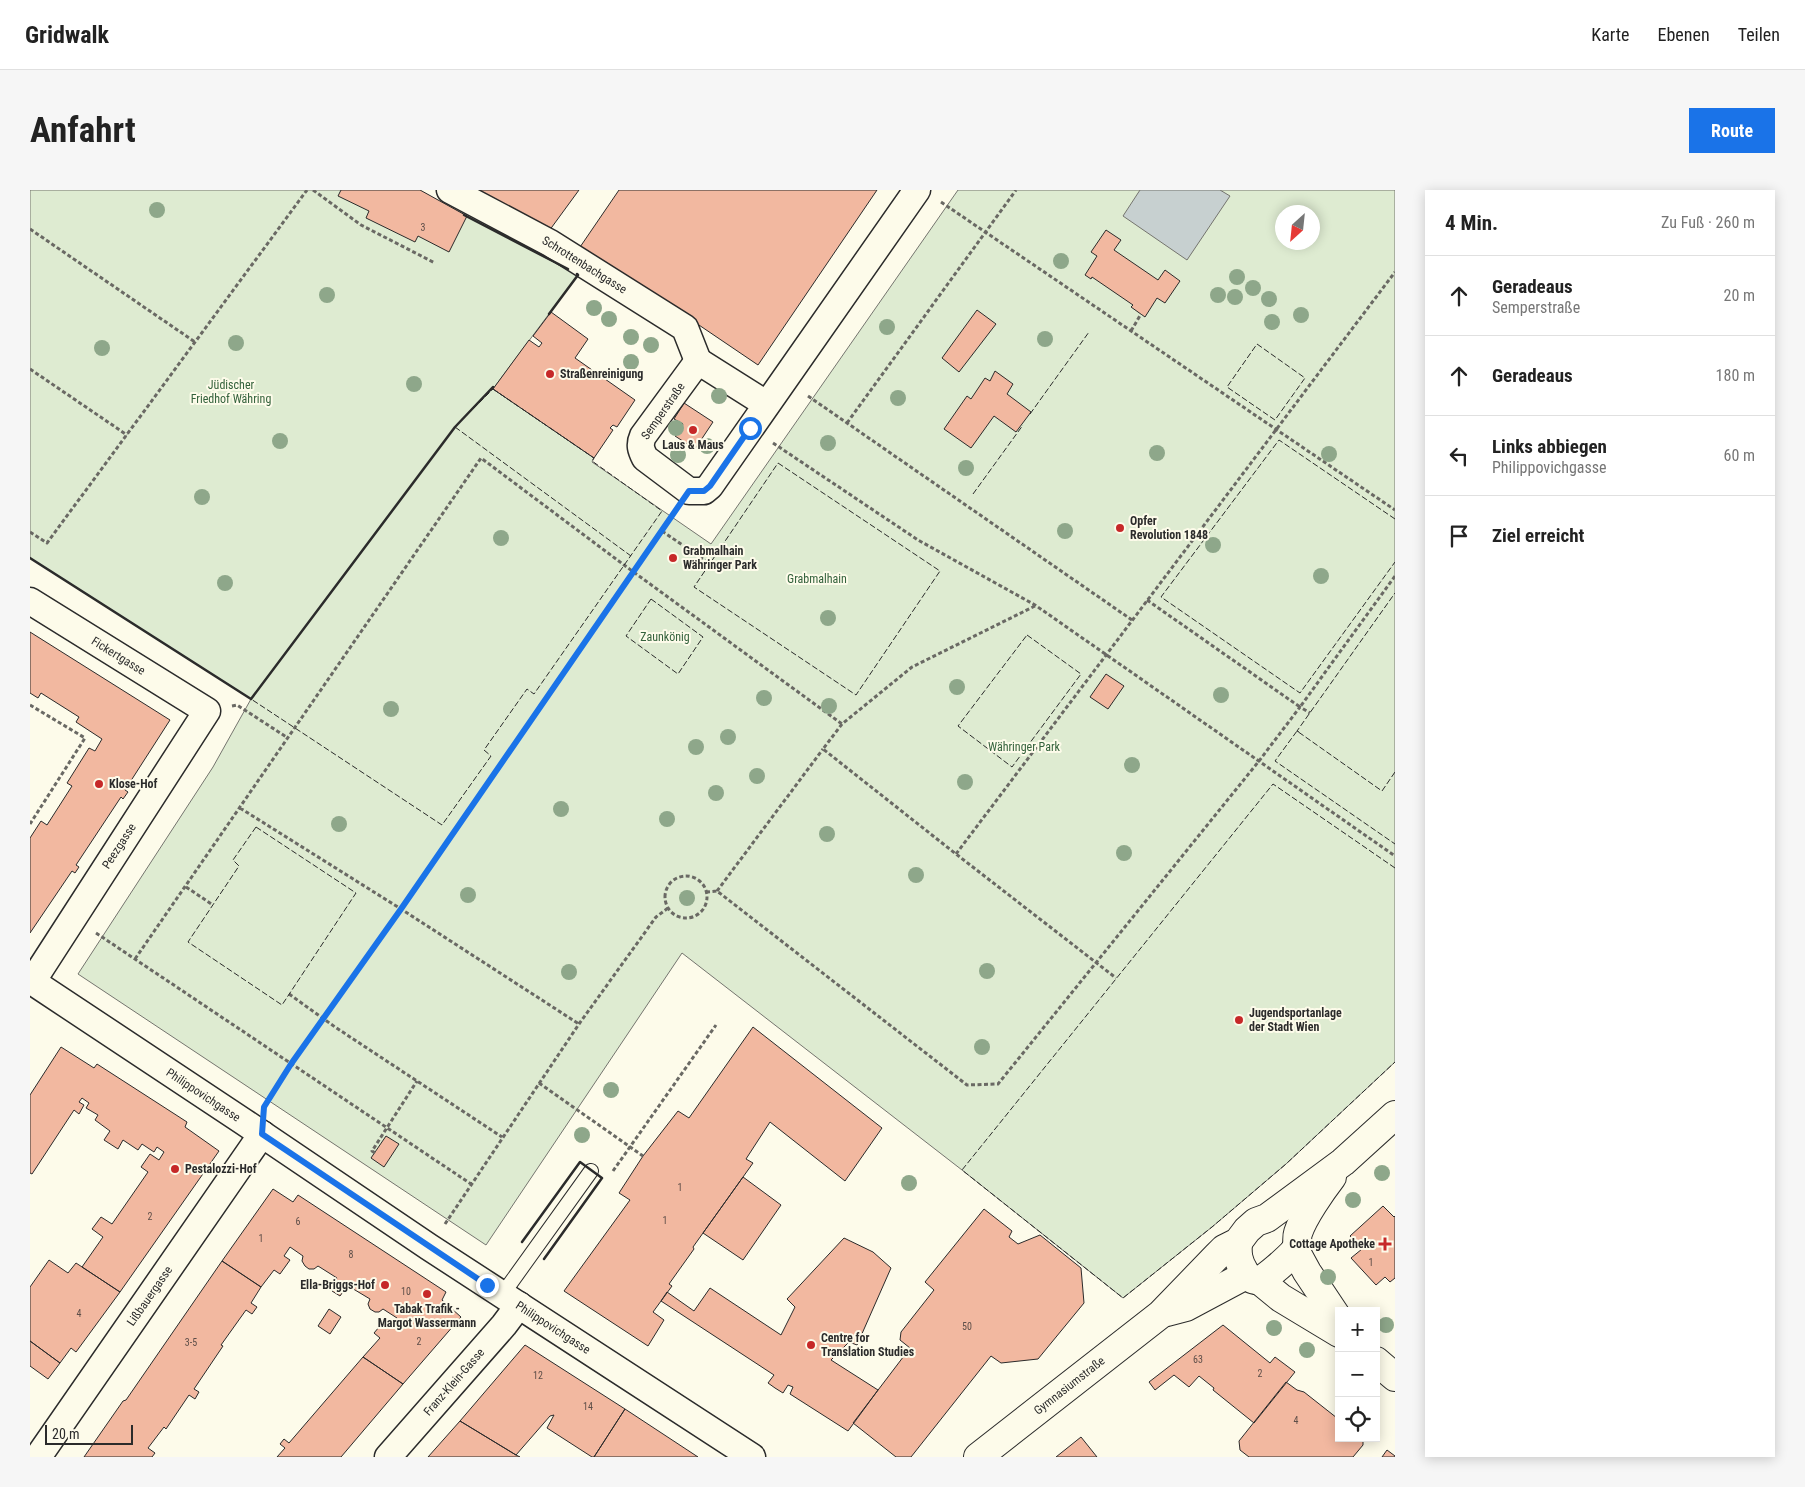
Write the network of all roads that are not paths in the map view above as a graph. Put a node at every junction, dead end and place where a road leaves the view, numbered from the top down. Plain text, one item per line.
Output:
1 (450, 190) edge
2 (928, 195) edge
3 (698, 361) junction
4 (766, 404) junction
5 (30, 600) edge
6 (207, 711) joint
7 (31, 981) edge
8 (1395, 1115) edge
9 (262, 1134) junction
10 (1342, 1162) junction
11 (591, 1171) dead end
12 (1267, 1218) junction
13 (1238, 1242) junction
14 (1296, 1242) junction
15 (1252, 1278) junction
16 (510, 1300) junction
17 (1161, 1314) junction
18 (1335, 1314) edge
19 (1335, 1331) edge
20 (1380, 1364) edge
21 (1395, 1377) edge
22 (38, 1457) edge
23 (388, 1457) edge
24 (752, 1457) edge
25 (978, 1457) edge

1 - 3 street, Schrottenbachgasse
2 - 4 street
3 - 4 street
3 - 4 street, Semperstraße
5 - 6 street, Fickertgasse
6 - 7 street, Peezgasse
7 - 9 street, Philippovichgasse
8 - 10 street, Gymnasiumstraße
9 - 16 street, Philippovichgasse
9 - 22 street, Lißbauergasse
10 - 12 street, Gymnasiumstraße
10 - 14 street, Gymnasiumstraße
11 - 16 lane
12 - 13 street, Gymnasiumstraße
12 - 14 street
13 - 15 street
13 - 17 street, Gymnasiumstraße
14 - 15 street, Gymnasiumstraße
14 - 18 street
15 - 17 street, Gymnasiumstraße
15 - 19 street
16 - 23 street, Franz-Klein-Gasse
16 - 24 street, Philippovichgasse
17 - 25 street, Gymnasiumstraße
20 - 21 street

